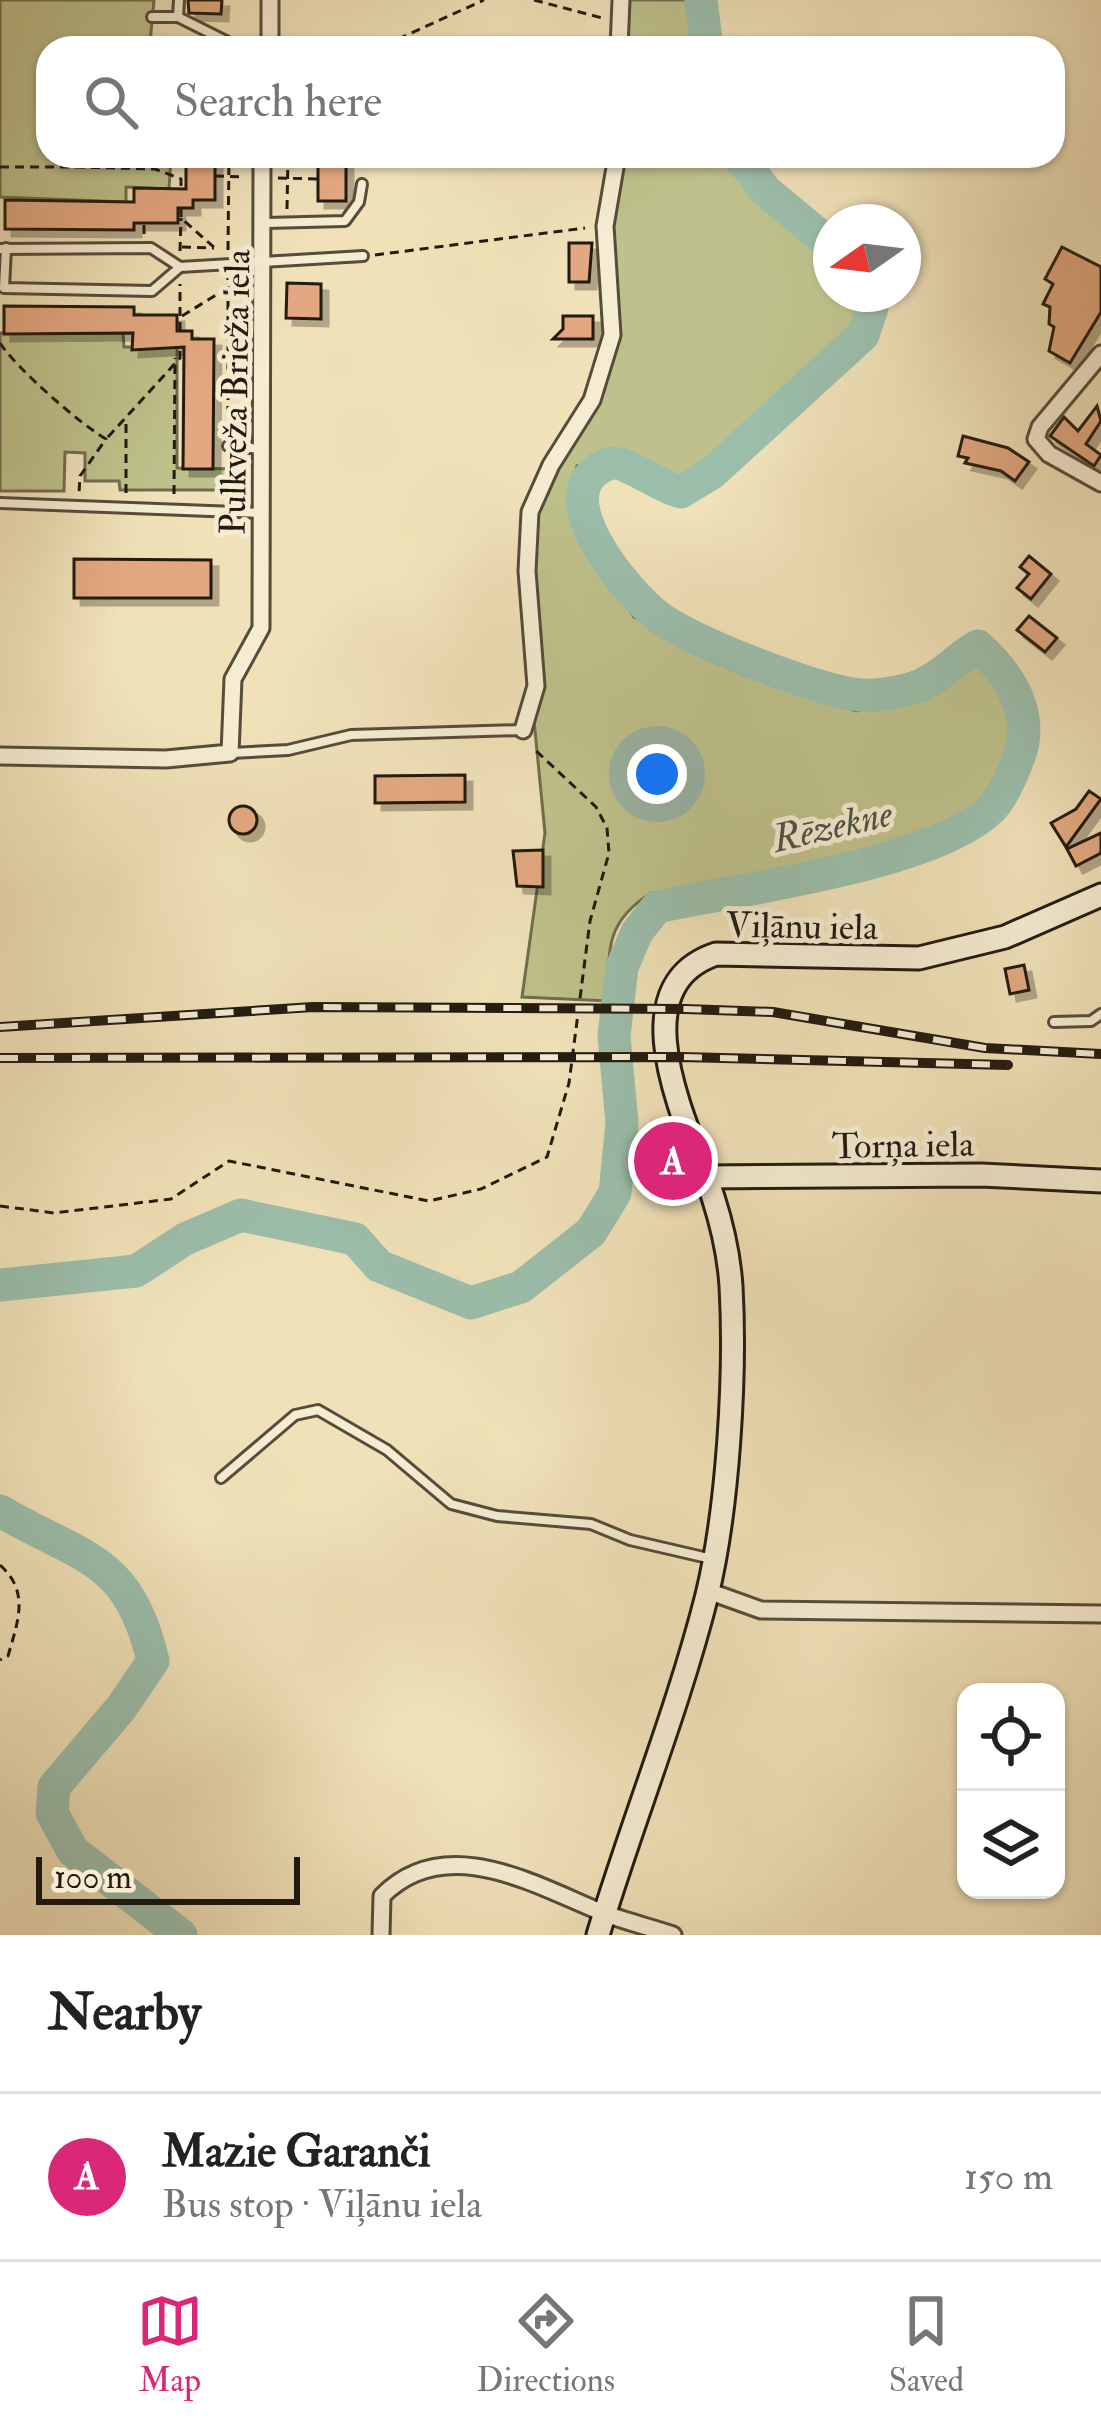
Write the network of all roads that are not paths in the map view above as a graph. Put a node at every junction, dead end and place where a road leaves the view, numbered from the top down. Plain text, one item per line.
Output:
1 (179, 0) edge
2 (270, 0) edge
3 (621, 0) edge
4 (152, 17) dead end
5 (178, 17) junction
6 (216, 36) edge
7 (270, 36) edge
8 (619, 36) edge
9 (263, 168) edge
10 (615, 168) edge
11 (362, 184) dead end
12 (266, 223) junction
13 (3, 249) edge
14 (363, 256) road end
15 (265, 266) junction
16 (180, 267) junction
17 (1101, 354) edge
18 (228, 446) road end
19 (265, 449) junction
20 (1101, 482) edge
21 (0, 503) edge
22 (262, 513) junction
23 (523, 730) joint
24 (230, 753) junction
25 (0, 757) edge
26 (1100, 899) edge
27 (1101, 1014) edge
28 (1054, 1022) dead end
29 (705, 1177) junction
30 (1101, 1181) edge
31 (221, 1478) dead end
32 (714, 1559) junction
33 (708, 1591) junction
34 (1101, 1614) edge
35 (601, 1924) edge
36 (380, 1935) edge
37 (673, 1935) edge

1 - 5 lane
2 - 7 street
3 - 8 street
4 - 5 lane
5 - 6 lane
9 - 12 street, Pulkveža Brieža iela
10 - 23 street
11 - 12 lane
12 - 15 street, Pulkveža Brieža iela
13 - 16 lane
13 - 16 lane
14 - 15 lane
15 - 16 lane
15 - 19 street, Pulkveža Brieža iela
17 - 20 street
18 - 19 lane
19 - 22 street, Pulkveža Brieža iela
21 - 22 lane
22 - 24 street, Pulkveža Brieža iela
23 - 24 lane
24 - 25 street
26 - 29 main road, Viļānu iela
27 - 28 lane
29 - 30 main road, Torņa iela
29 - 32 main road, Viļānu iela
31 - 32 lane
32 - 33 main road, Viļānu iela
33 - 34 street
33 - 35 main road, Viļānu iela
35 - 36 street
35 - 37 street

